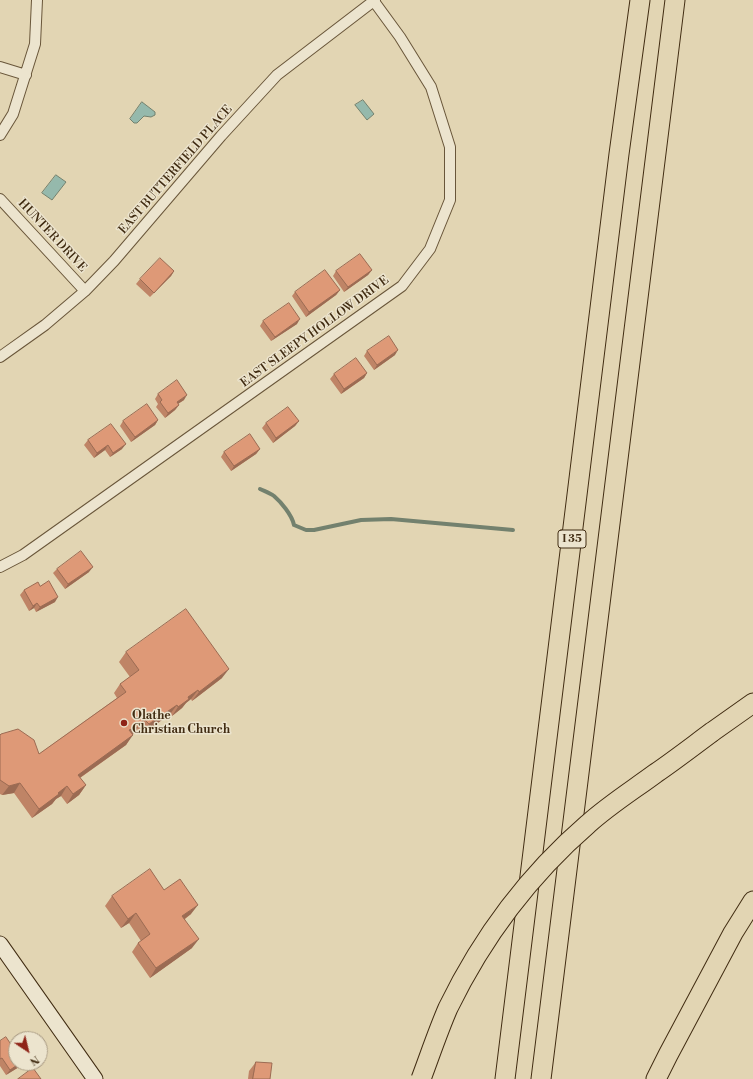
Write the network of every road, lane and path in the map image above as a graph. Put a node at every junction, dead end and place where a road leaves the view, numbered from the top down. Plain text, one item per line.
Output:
1 (37, 0) edge
2 (374, 0) edge
3 (640, 0) edge
4 (675, 0) edge
5 (0, 67) edge
6 (26, 75) junction
7 (0, 135) edge
8 (0, 199) edge
9 (85, 291) junction
10 (0, 357) edge
11 (0, 567) edge
12 (753, 703) edge
13 (753, 901) edge
14 (0, 944) edge
15 (95, 1079) edge
16 (421, 1079) edge
17 (505, 1079) edge
18 (541, 1079) edge
19 (656, 1079) edge

1 - 6 street
2 - 9 street, EAST BUTTERFIELD PLACE
2 - 11 street, EAST SLEEPY HOLLOW DRIVE
3 - 17 highway, I 35
4 - 18 highway
5 - 6 street
6 - 7 street
8 - 9 street, HUNTER DRIVE
9 - 10 street, EAST BUTTERFIELD PLACE
12 - 16 highway, bridge
13 - 19 highway
14 - 15 main road

